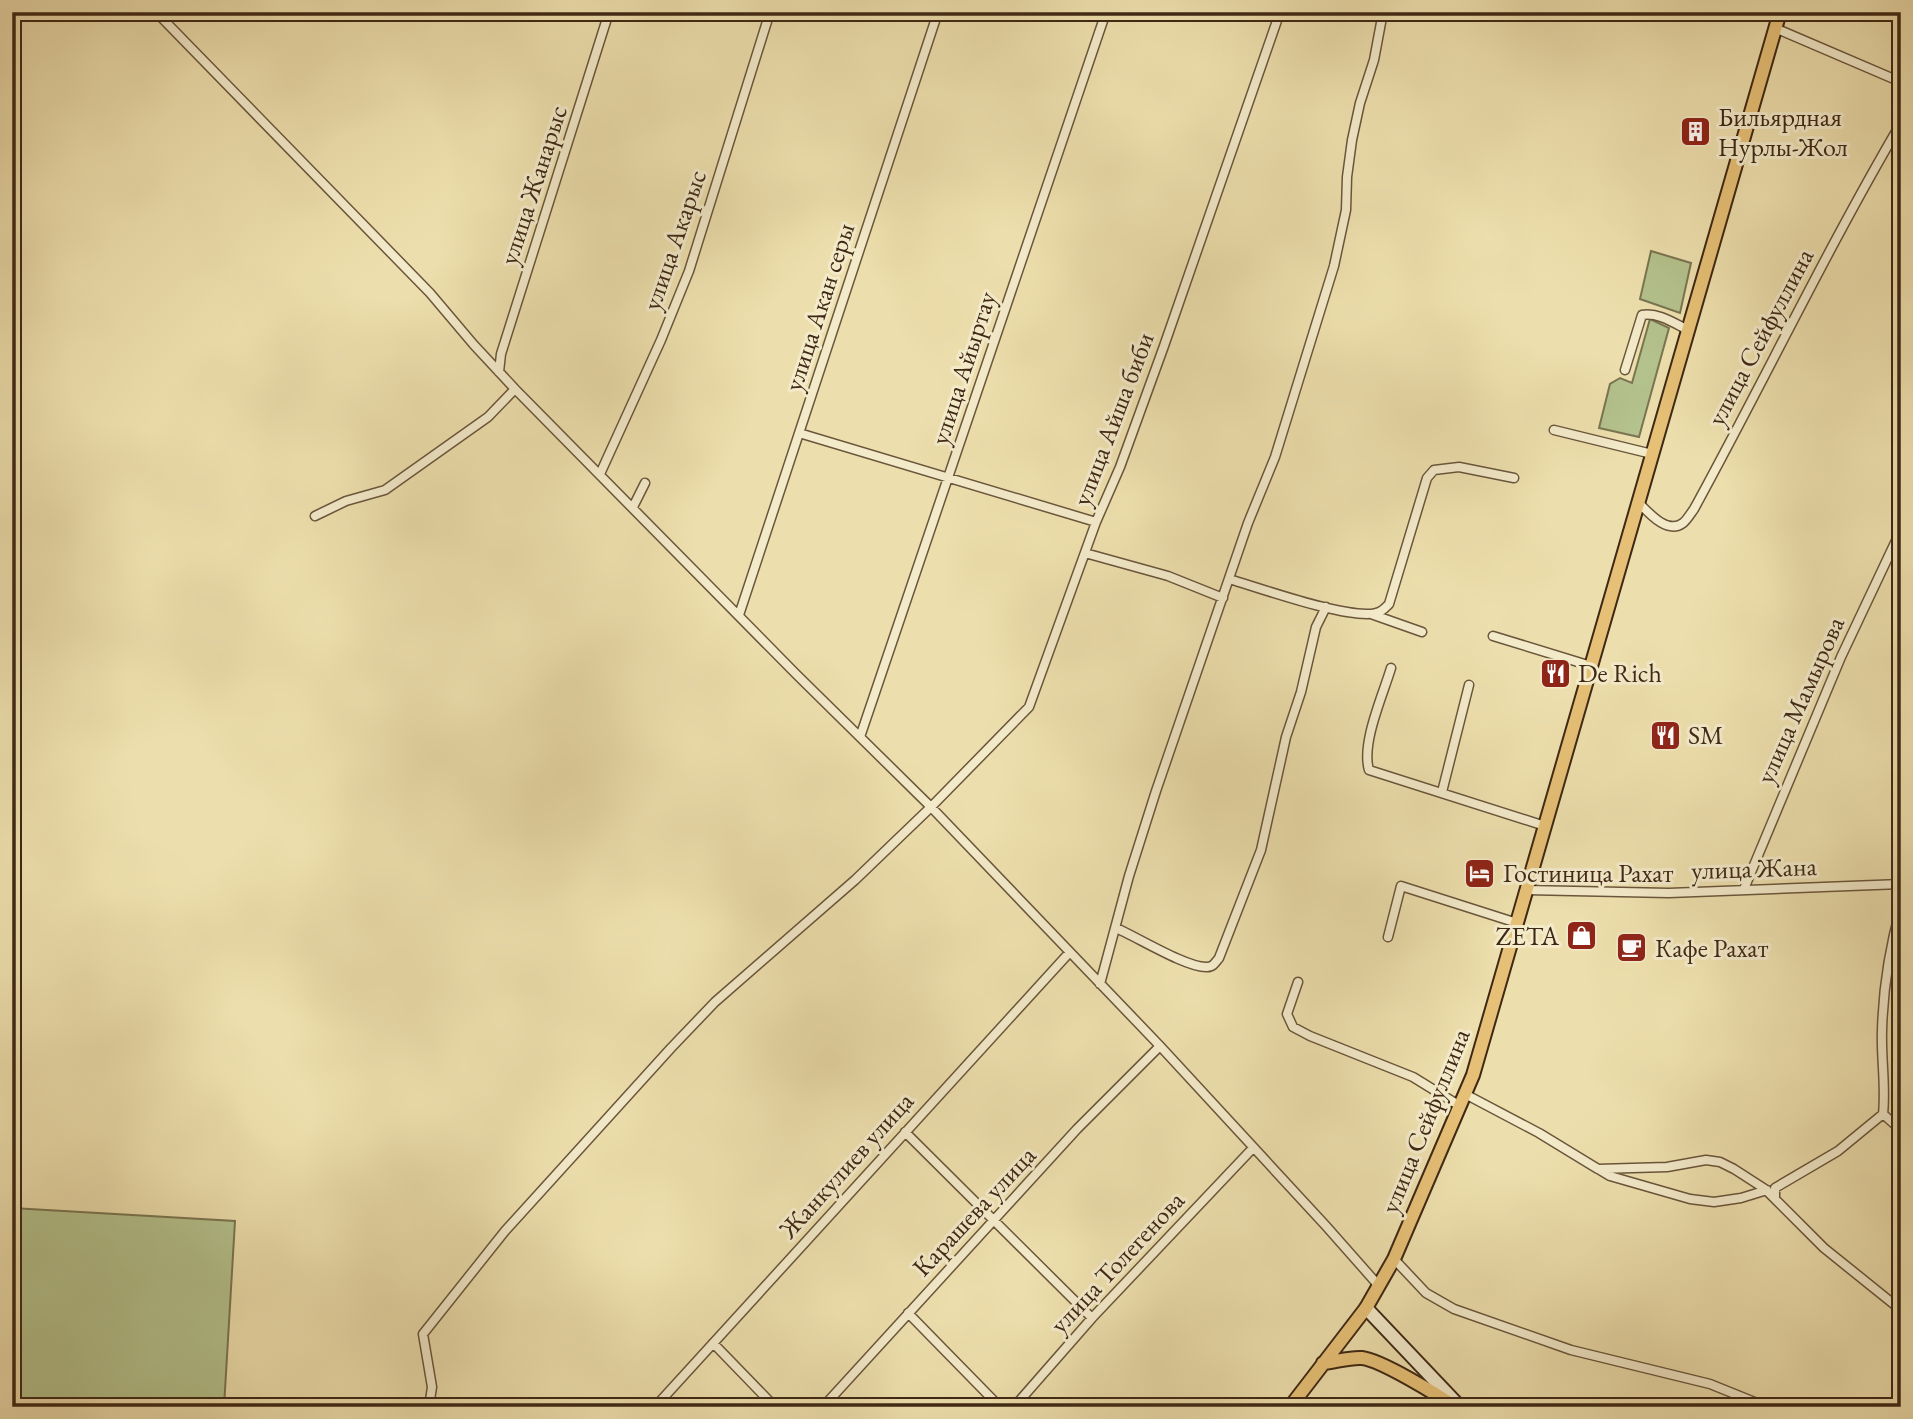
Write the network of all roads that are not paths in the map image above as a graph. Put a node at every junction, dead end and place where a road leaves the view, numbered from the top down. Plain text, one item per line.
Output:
1 (156, 12) edge
2 (609, 12) edge
3 (770, 12) edge
4 (938, 12) edge
5 (1106, 12) edge
6 (1280, 12) edge
7 (1383, 12) edge
8 (1780, 12) edge
9 (1775, 28) junction
10 (1901, 82) edge
11 (1901, 123) edge
12 (1688, 330) junction
13 (1625, 370) dead end
14 (499, 372) junction
15 (515, 389) junction
16 (1554, 430) dead end
17 (799, 433) junction
18 (1652, 454) junction
19 (600, 474) junction
20 (949, 477) junction
21 (1514, 478) dead end
22 (645, 484) dead end
23 (1638, 502) junction
24 (634, 507) junction
25 (315, 516) dead end
26 (1096, 522) junction
27 (1901, 530) edge
28 (1085, 554) junction
29 (1229, 579) junction
30 (1223, 598) junction
31 (1325, 607) junction
32 (1371, 614) junction
33 (739, 615) junction
34 (1422, 632) dead end
35 (1493, 636) dead end
36 (1591, 666) junction
37 (1391, 668) dead end
38 (1469, 685) dead end
39 (860, 737) junction
40 (1442, 792) junction
41 (931, 807) junction
42 (1545, 826) junction
43 (1901, 884) edge
44 (1744, 889) junction
45 (1526, 890) junction
46 (1901, 906) edge
47 (1517, 923) junction
48 (1116, 929) junction
49 (1388, 937) dead end
50 (1069, 953) junction
51 (1298, 982) dead end
52 (1100, 984) junction
53 (1160, 1046) junction
54 (1462, 1100) junction
55 (1883, 1114) junction
56 (1901, 1130) edge
57 (905, 1132) junction
58 (1253, 1147) junction
59 (1598, 1169) junction
60 (1767, 1190) junction
61 (1775, 1198) junction
62 (994, 1221) junction
63 (1394, 1259) junction
64 (1378, 1286) junction
65 (1366, 1308) junction
66 (1901, 1310) edge
67 (908, 1313) junction
68 (1092, 1318) junction
69 (713, 1343) junction
70 (1323, 1363) junction
71 (429, 1407) edge
72 (655, 1407) edge
73 (775, 1407) edge
74 (823, 1407) edge
75 (1000, 1407) edge
76 (1014, 1407) edge
77 (1290, 1407) edge
78 (1457, 1407) edge
79 (1767, 1407) edge

1 - 14 street
2 - 14 street, улица Жанарыс
3 - 19 street, улица Акарыс
4 - 17 street, улица Акан серы
5 - 20 street, улица Айыртау
6 - 26 street, улица Айша биби
7 - 29 street
8 - 9 main road, улица Сейфуллина
9 - 10 street
9 - 12 main road, улица Сейфуллина
11 - 23 street, улица Сейфуллина
12 - 13 street
12 - 18 main road, улица Сейфуллина
14 - 15 street
15 - 19 street
15 - 25 street
16 - 18 street
17 - 20 street
17 - 33 street, улица Акан серы
18 - 23 main road, улица Сейфуллина
19 - 24 street
20 - 26 street
20 - 39 street, улица Айыртау
21 - 32 street
22 - 24 street
23 - 36 main road, улица Сейфуллина
24 - 33 street
26 - 28 street, улица Айша биби
27 - 44 street, улица Мамырова
28 - 30 street
28 - 41 street, улица Айша биби
29 - 30 street
29 - 31 street
30 - 48 street
31 - 32 street
31 - 48 street
32 - 34 street
33 - 39 street
35 - 36 street
36 - 42 main road, улица Сейфуллина
37 - 40 street
38 - 40 street
39 - 41 street
40 - 42 street
41 - 50 street
41 - 71 street, улица Айша биби
42 - 45 main road, улица Сейфуллина
43 - 44 street, улица Жана
44 - 45 street, улица Жана
45 - 47 main road, улица Сейфуллина
46 - 55 street
47 - 49 street
47 - 54 main road, улица Сейфуллина
48 - 52 street
50 - 52 street
50 - 57 street, Жанкулиев улица
51 - 54 street
52 - 53 street
53 - 58 street
53 - 62 street, Карашева улица
54 - 59 street
54 - 63 main road, улица Сейфуллина
55 - 56 street
55 - 61 street
57 - 62 street
57 - 69 street, Жанкулиев улица
58 - 64 street
58 - 68 street, улица Толегенова
59 - 60 street
59 - 60 street
60 - 61 street
61 - 66 street
62 - 67 street, Карашева улица
62 - 68 street
63 - 64 main road, улица Сейфуллина
63 - 79 street
64 - 65 main road, улица Сейфуллина
65 - 70 main road, улица Сейфуллина
65 - 78 street
67 - 74 street, Карашева улица
67 - 75 street
68 - 76 street, улица Толегенова
69 - 72 street, Жанкулиев улица
69 - 73 street
70 - 77 main road, улица Сейфуллина
70 - 78 main road

